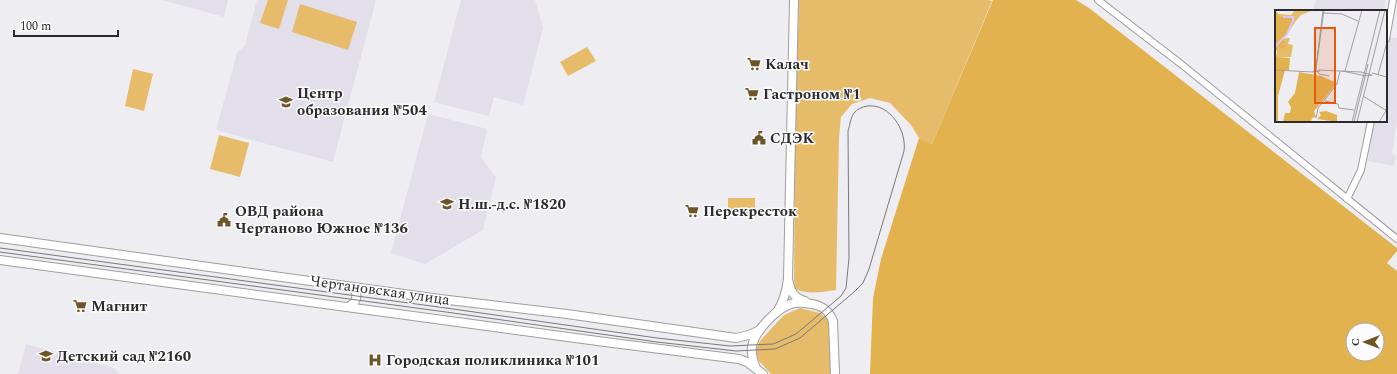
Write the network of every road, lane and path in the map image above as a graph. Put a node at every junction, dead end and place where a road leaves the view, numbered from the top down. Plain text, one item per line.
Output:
1 (794, 0) edge
2 (1098, 0) edge
3 (1393, 0) edge
4 (1387, 33) edge
5 (1371, 122) edge
6 (1347, 199) junction
7 (0, 238) edge
8 (1397, 239) edge
9 (0, 260) edge
10 (788, 278) junction
11 (353, 287) junction
12 (817, 305) junction
13 (347, 307) junction
14 (777, 312) junction
15 (760, 330) junction
16 (756, 368) junction
17 (763, 374) edge
18 (835, 374) edge

1 - 10 main road
2 - 6 street
3 - 4 street
5 - 6 street
6 - 8 street
7 - 11 main road, Чертановская улица
9 - 13 main road, Чертановская улица
10 - 12 main road
10 - 14 main road
11 - 13 main road
11 - 15 main road, Чертановская улица
12 - 14 main road, Чертановская улица
12 - 18 main road
13 - 16 main road, Чертановская улица
14 - 15 main road, Чертановская улица
15 - 16 main road, Чертановская улица
16 - 17 main road, Чертановская улица

